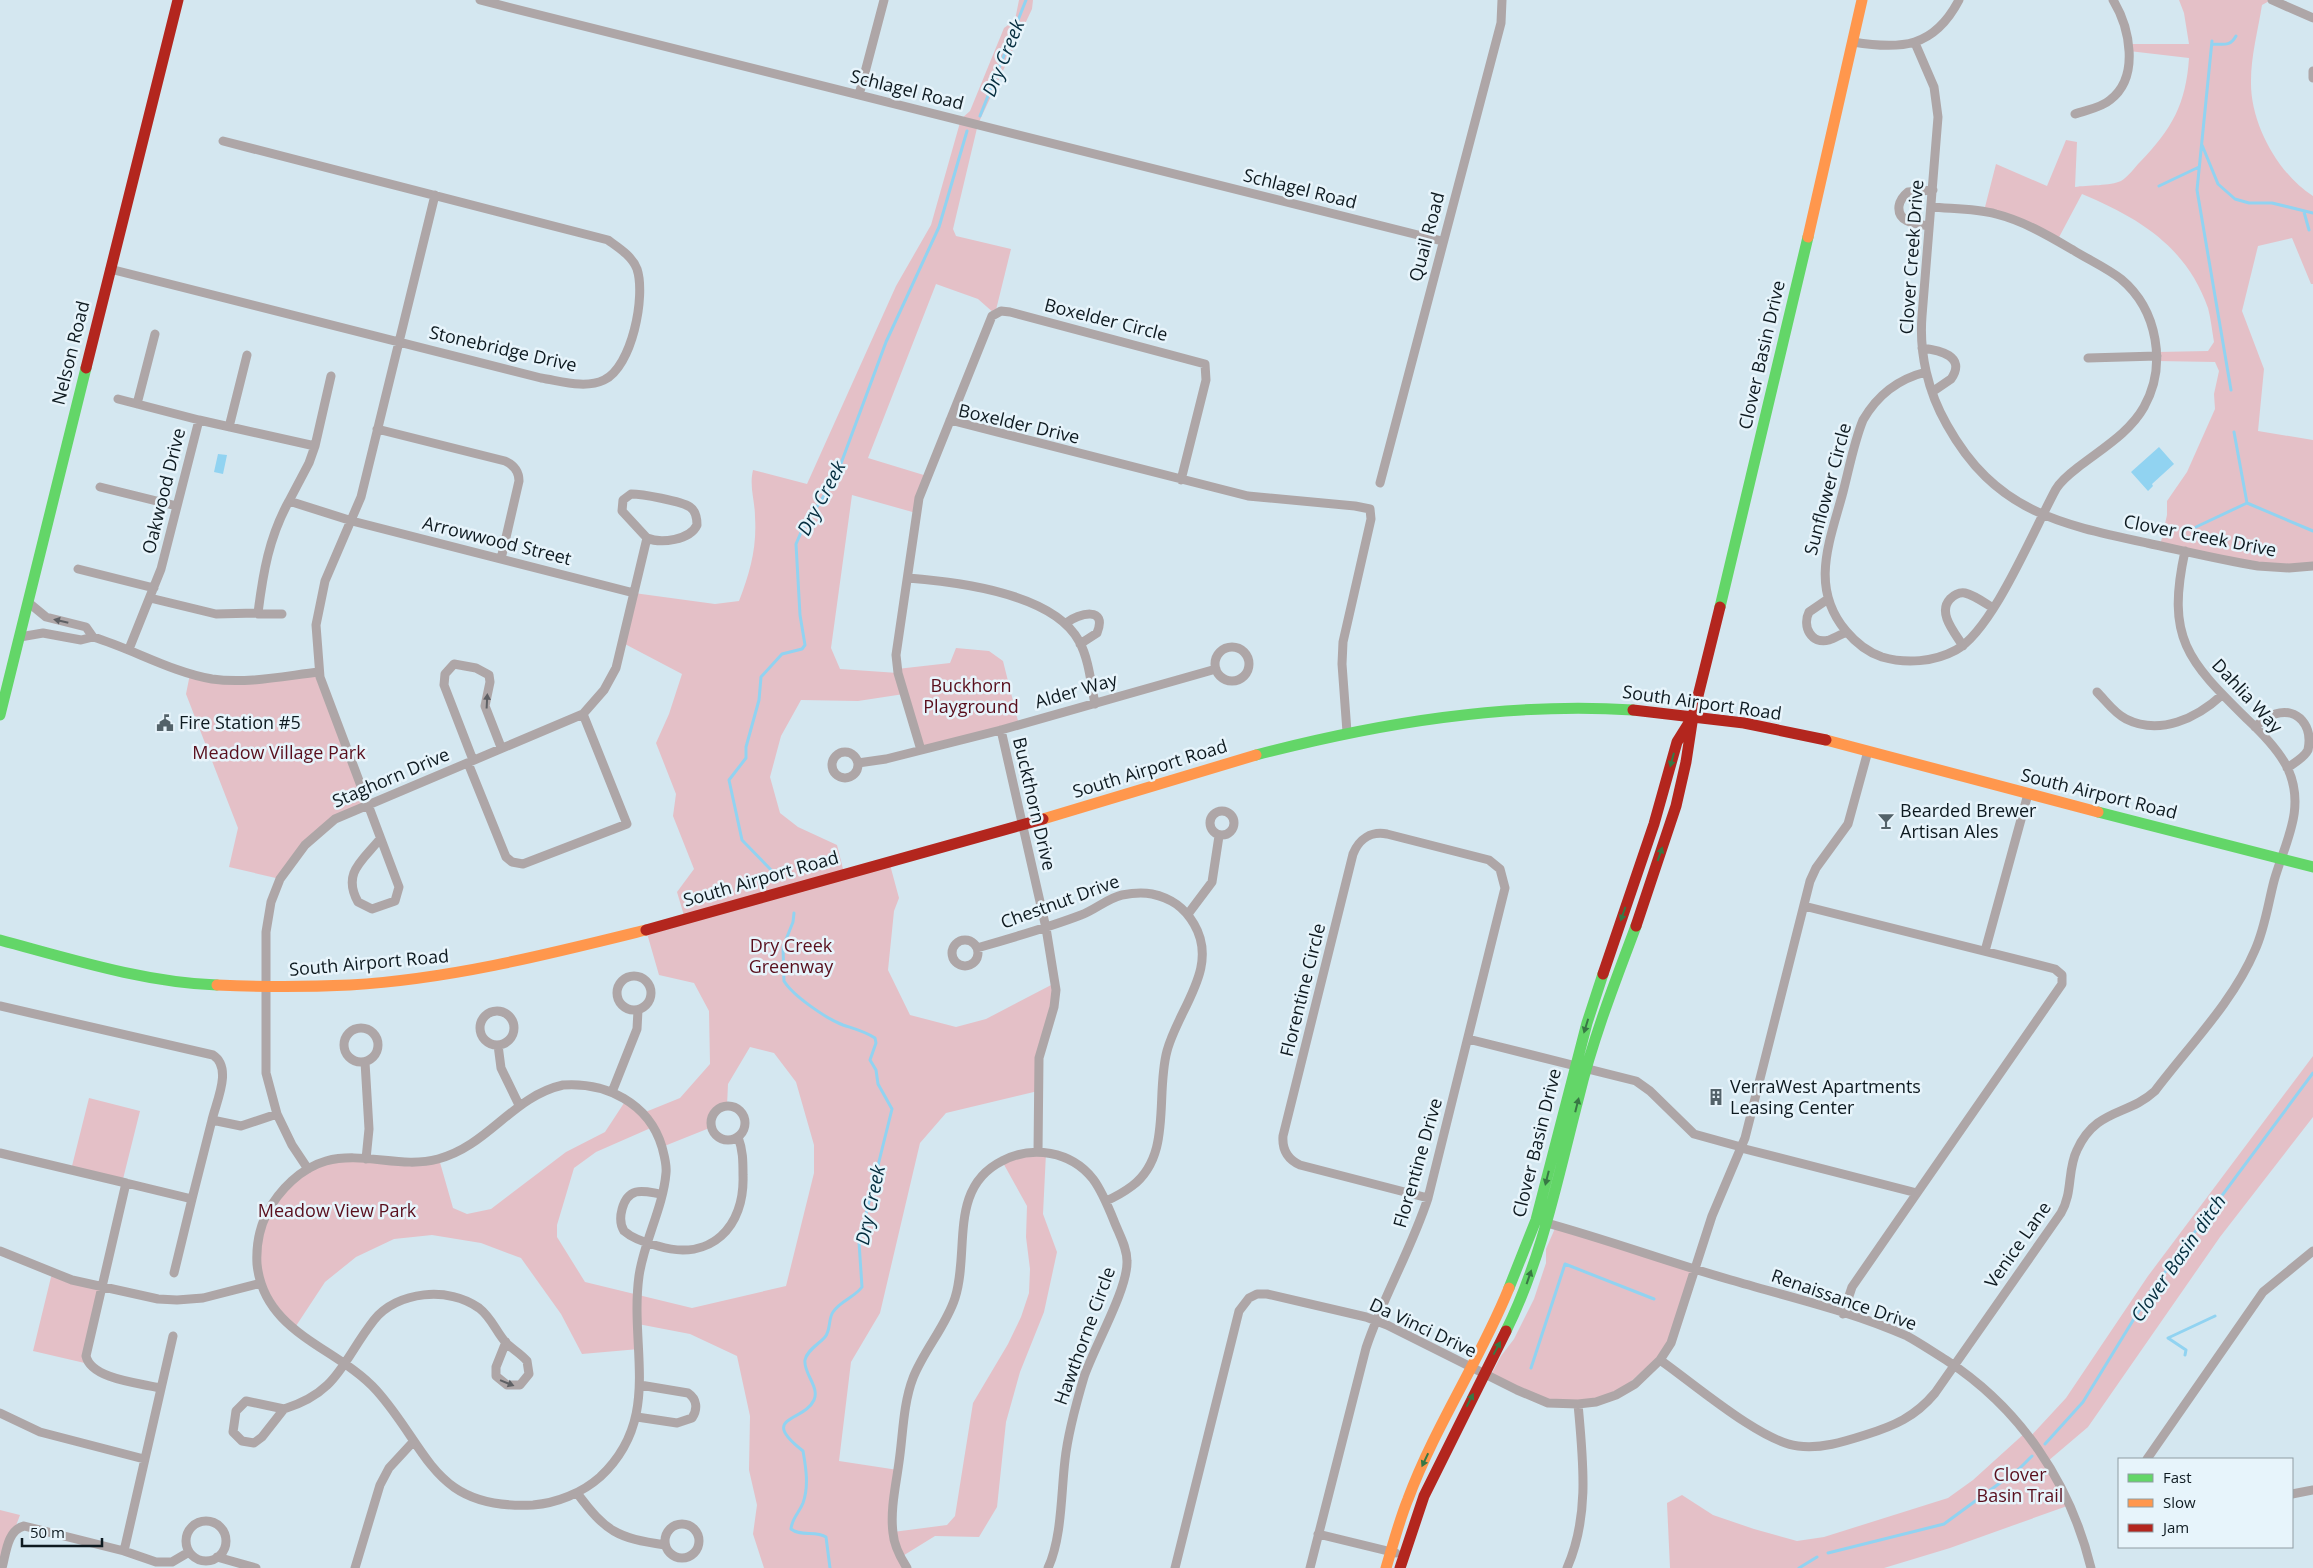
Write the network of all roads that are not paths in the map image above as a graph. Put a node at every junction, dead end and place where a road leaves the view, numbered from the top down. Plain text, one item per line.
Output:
1 (178, 0) edge
2 (480, 0) edge
3 (884, 0) edge
4 (1502, 0) edge
5 (1862, 0) edge
6 (1960, 0) edge
7 (2114, 0) edge
8 (2272, 0) edge
9 (2313, 18) edge
10 (1853, 42) junction
11 (1915, 42) junction
12 (2313, 71) edge
13 (2313, 78) edge
14 (859, 94) junction
15 (2074, 114) dead end
16 (223, 141) dead end
17 (1933, 190) junction
18 (435, 195) junction
19 (1931, 207) junction
20 (1930, 226) junction
21 (1442, 241) junction
22 (110, 270) junction
23 (155, 334) dead end
24 (398, 341) junction
25 (1922, 348) junction
26 (247, 355) dead end
27 (2157, 356) junction
28 (2088, 358) dead end
29 (1926, 372) junction
30 (331, 376) dead end
31 (1932, 392) junction
32 (118, 399) dead end
33 (137, 404) junction
34 (199, 420) junction
35 (950, 420) junction
36 (229, 427) junction
37 (377, 429) junction
38 (314, 446) junction
39 (1181, 480) junction
40 (1380, 482) dead end
41 (100, 487) dead end
42 (289, 501) junction
43 (177, 506) junction
44 (2043, 515) junction
45 (352, 521) junction
46 (647, 538) junction
47 (2185, 551) junction
48 (501, 559) junction
49 (2313, 566) edge
50 (78, 568) dead end
51 (908, 578) junction
52 (154, 588) junction
53 (634, 593) junction
54 (150, 598) junction
55 (1828, 599) junction
56 (28, 603) junction
57 (1993, 608) junction
58 (258, 614) junction
59 (282, 614) dead end
60 (1066, 623) junction
61 (1847, 632) junction
62 (20, 637) junction
63 (93, 637) junction
64 (1080, 644) junction
65 (1963, 646) junction
66 (129, 649) junction
67 (1216, 669) dead end
68 (319, 672) junction
69 (2097, 692) dead end
70 (2222, 695) junction
71 (1096, 704) junction
72 (0, 714) edge
73 (583, 714) junction
74 (1693, 716) junction
75 (2256, 727) junction
76 (1001, 730) junction
77 (1347, 732) junction
78 (501, 747) junction
79 (921, 750) junction
80 (1868, 751) junction
81 (471, 761) junction
82 (858, 763) dead end
83 (2288, 768) junction
84 (2028, 794) junction
85 (368, 804) junction
86 (1021, 825) junction
87 (1219, 836) dead end
88 (380, 840) junction
89 (2283, 859) junction
90 (2313, 867) edge
91 (1503, 876) joint
92 (1804, 906) junction
93 (1188, 914) junction
94 (1046, 928) junction
95 (0, 940) edge
96 (977, 948) dead end
97 (1985, 951) junction
98 (265, 987) junction
99 (0, 1006) edge
100 (638, 1010) dead end
101 (1468, 1039) junction
102 (498, 1045) dead end
103 (365, 1062) dead end
104 (1574, 1065) junction
105 (1586, 1068) junction
106 (612, 1092) junction
107 (519, 1105) junction
108 (277, 1114) junction
109 (212, 1120) junction
110 (738, 1138) dead end
111 (1741, 1148) junction
112 (1038, 1152) junction
113 (0, 1154) edge
114 (366, 1159) junction
115 (308, 1169) junction
116 (126, 1183) junction
117 (1917, 1193) junction
118 (661, 1194) junction
119 (1428, 1198) junction
120 (192, 1199) junction
121 (1106, 1201) junction
122 (1541, 1222) junction
123 (647, 1243) junction
124 (0, 1251) edge
125 (2313, 1251) edge
126 (1694, 1269) junction
127 (174, 1273) dead end
128 (260, 1283) junction
129 (102, 1287) junction
130 (1843, 1314) junction
131 (1376, 1320) junction
132 (173, 1336) dead end
133 (506, 1342) junction
134 (1660, 1360) junction
135 (1954, 1365) junction
136 (344, 1366) junction
137 (1471, 1368) junction
138 (1483, 1374) junction
139 (640, 1384) junction
140 (160, 1388) junction
141 (1578, 1404) junction
142 (284, 1409) junction
143 (0, 1414) edge
144 (637, 1417) junction
145 (413, 1442) junction
146 (2148, 1458) edge
147 (144, 1459) junction
148 (2313, 1490) edge
149 (577, 1493) junction
150 (2293, 1494) edge
151 (1318, 1534) junction
152 (665, 1545) dead end
153 (124, 1551) junction
154 (1390, 1551) junction
155 (189, 1552) junction
156 (1403, 1555) junction
157 (217, 1557) junction
158 (2, 1568) edge
159 (256, 1568) edge
160 (355, 1568) edge
161 (907, 1568) edge
162 (1048, 1568) edge
163 (1175, 1568) edge
164 (1310, 1568) edge
165 (1386, 1568) edge
166 (1400, 1568) edge
167 (1567, 1568) edge
168 (2091, 1568) edge

1 - 22 main road, Nelson Road
2 - 14 street, Schlagel Road
3 - 14 street
4 - 21 street, Quail Road
5 - 10 main road, Clover Basin Drive
6 - 11 street
7 - 15 street
8 - 9 street
10 - 11 street
10 - 74 main road, Clover Basin Drive
11 - 17 street, Clover Creek Drive
12 - 13 street
14 - 21 street, Schlagel Road
16 - 18 street, Stonebridge Drive
17 - 19 street, Clover Creek Drive
17 - 20 street
18 - 24 street
18 - 24 street, Stonebridge Drive
19 - 20 street, Clover Creek Drive
19 - 27 street, Sunflower Circle
20 - 25 street, Clover Creek Drive
21 - 40 street, Quail Road
22 - 24 street, Stonebridge Drive
22 - 56 main road, Nelson Road
23 - 33 street
24 - 37 street
25 - 29 street, Clover Creek Drive
25 - 31 street
26 - 36 street
27 - 28 street
27 - 44 street, Sunflower Circle
29 - 31 street, Clover Creek Drive
29 - 55 street, Sunflower Circle
30 - 38 street
31 - 44 street, Clover Creek Drive
32 - 33 street
33 - 34 street
34 - 36 street, Oakwood Drive
34 - 43 street, Oakwood Drive
35 - 39 street, Boxelder Drive
35 - 39 street, Boxelder Circle
35 - 51 street, Boxelder Drive
36 - 38 street, Oakwood Drive
37 - 45 street
37 - 48 street
38 - 42 street
39 - 77 street, Boxelder Drive
41 - 43 street
42 - 45 street
42 - 58 street
43 - 52 street, Oakwood Drive
44 - 47 street, Clover Creek Drive
44 - 57 street, Sunflower Circle
45 - 48 street, Arrowwood Street
45 - 68 street
46 - 46 street
46 - 53 street, Staghorn Drive
47 - 49 street, Clover Creek Drive
47 - 70 street, Dahlia Way
48 - 53 street, Arrowwood Street
50 - 52 street
51 - 60 street
51 - 79 street, Boxelder Drive
52 - 54 street, Oakwood Drive
53 - 73 street, Staghorn Drive
54 - 58 street
54 - 66 street, Oakwood Drive
55 - 61 street, Sunflower Circle
55 - 61 street
56 - 62 main road, Nelson Road
63 -> 56 street
57 - 65 street, Sunflower Circle
57 - 65 street
58 - 59 street
60 - 64 street
60 - 64 street
61 - 65 street, Sunflower Circle
62 - 63 street
62 - 72 main road, Nelson Road
63 - 66 street
64 - 71 street
66 - 68 street
67 - 71 street, Alder Way
68 - 85 street
69 - 70 street
70 - 75 street, Dahlia Way
71 - 76 street, Alder Way
73 - 78 street, Staghorn Drive
73 - 81 street
74 - 77 main road, South Airport Road
74 - 80 main road, South Airport Road
74 -> 104 main road, Clover Basin Drive
105 -> 74 main road, Clover Basin Drive
75 - 83 street, Dahlia Way
75 - 83 street
76 - 79 street, Alder Way
76 - 86 street, Buckthorn Drive
77 - 86 main road, South Airport Road
78 - 81 street, Staghorn Drive
78 -> 81 street
79 - 82 street, Alder Way
80 - 84 main road, South Airport Road
80 - 92 street, Da Vinci Drive
81 - 85 street, Staghorn Drive
83 - 89 street, Dahlia Way
84 - 89 main road, South Airport Road
84 - 97 street
85 - 88 street
85 - 98 street, Staghorn Drive
86 - 94 street, Buckthorn Drive
86 - 98 main road, South Airport Road
87 - 93 street
88 - 88 street
89 - 90 main road, South Airport Road
89 - 135 street, Venice Lane
91 - 101 street, Florentine Drive
91 - 119 street, Florentine Circle
92 - 97 street
92 - 111 street, Da Vinci Drive
93 - 94 street, Chestnut Drive
93 - 121 street, Chestnut Drive
94 - 96 street, Chestnut Drive
94 - 112 street, Buckthorn Drive
95 - 98 main road, South Airport Road
97 - 117 street
98 - 108 street, Staghorn Drive
99 - 109 street
100 - 106 street
101 - 104 street
101 - 119 street, Florentine Drive
102 - 107 street
103 - 114 street
104 - 105 street
104 -> 122 main road, Clover Basin Drive
105 - 111 street
122 -> 105 main road, Clover Basin Drive
106 - 107 street
106 - 118 street
107 - 114 street
108 - 109 street
108 - 115 street, Staghorn Drive
109 - 120 street
110 - 123 street
111 - 117 street
111 - 126 street, Da Vinci Drive
112 - 121 street, Hawthorne Circle
112 - 161 street, Hawthorne Circle
113 - 116 street
114 - 115 street
115 - 128 street
116 - 120 street
116 - 129 street
117 - 130 street
118 - 123 street
118 - 123 street
119 - 131 street, Florentine Drive
120 - 127 street
121 - 162 street, Hawthorne Circle
122 - 126 street, Renaissance Drive
122 - 137 main road, Clover Basin Drive
138 -> 122 main road, Clover Basin Drive
123 - 139 street
124 - 129 street
125 - 146 street
126 - 130 street, Renaissance Drive
126 - 134 street, Da Vinci Drive
128 - 129 street
128 - 136 street
129 - 140 street
130 - 135 street, Renaissance Drive
131 - 137 street, Da Vinci Drive
131 - 151 street, Florentine Drive
131 - 163 street, Da Vinci Drive
132 - 140 street
133 -> 133 street
133 - 136 street
134 - 135 street, Venice Lane
134 - 141 street, Da Vinci Drive
135 - 168 street, Renaissance Drive
136 - 142 street
136 - 145 street
137 - 138 street, Da Vinci Drive
137 -> 154 main road, Clover Basin Drive
138 - 141 street, Da Vinci Drive
156 -> 138 main road, Clover Basin Drive
139 - 144 street
139 - 144 street
140 - 147 street
141 - 167 street
142 - 142 street
143 - 147 street
144 - 149 street
145 - 149 street
145 - 160 street
147 - 153 street
148 - 150 street
149 - 152 street
151 - 154 street
151 - 164 street, Florentine Drive
153 - 155 street
153 - 158 street
154 - 156 street
154 - 165 main road, Clover Basin Drive
155 - 157 street
155 - 157 street
156 - 166 main road, Clover Basin Drive
157 - 159 street

